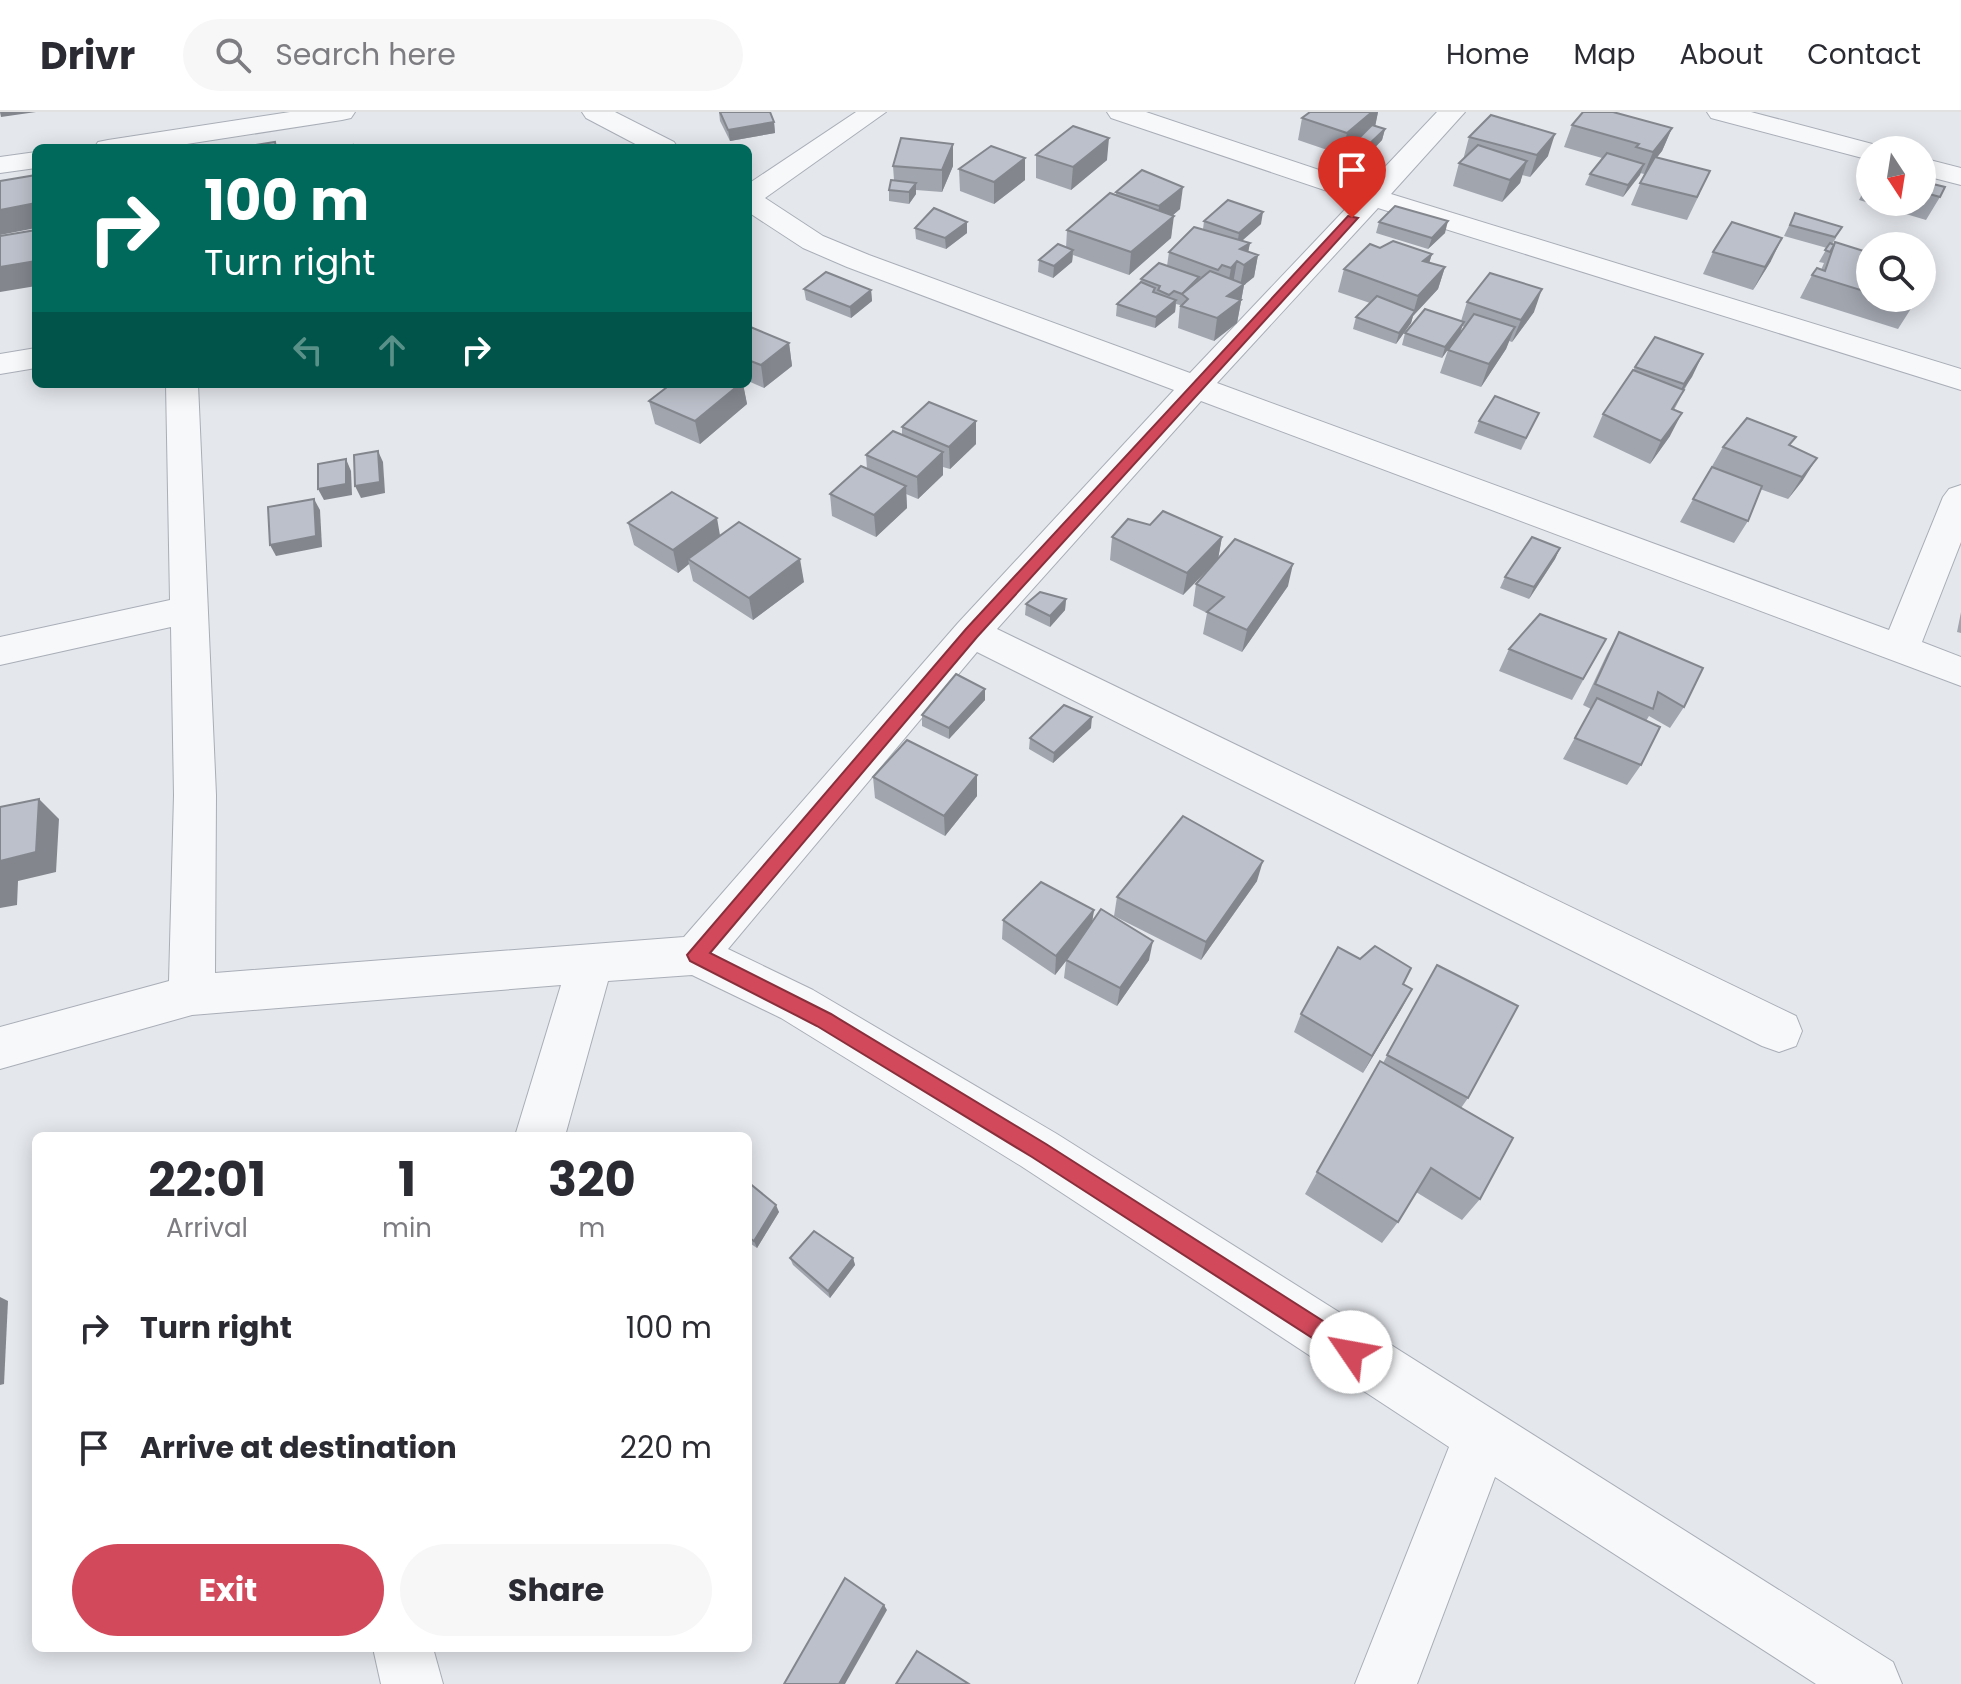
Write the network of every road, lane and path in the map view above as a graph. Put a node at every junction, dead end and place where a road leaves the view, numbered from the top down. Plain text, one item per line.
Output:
1 (342, 112) edge
2 (595, 112) edge
3 (873, 112) edge
4 (1120, 112) edge
5 (1452, 112) edge
6 (1720, 112) edge
7 (173, 133) edge
8 (125, 144) edge
9 (656, 144) edge
10 (1856, 148) edge
11 (32, 161) edge
12 (0, 165) edge
13 (1936, 170) edge
14 (1961, 177) edge
15 (752, 195) edge
16 (1372, 197) junction
17 (752, 200) edge
18 (752, 237) edge
19 (813, 242) junction
20 (32, 359) edge
21 (0, 364) edge
22 (1961, 380) edge
23 (182, 388) edge
24 (1194, 388) junction
25 (1961, 497) edge
26 (190, 609) junction
27 (971, 633) junction
28 (1900, 649) junction
29 (0, 651) edge
30 (1961, 672) edge
31 (696, 955) junction
32 (590, 964) junction
33 (192, 995) junction
34 (1779, 1031) dead end
35 (0, 1048) edge
36 (541, 1132) edge
37 (1482, 1436) junction
38 (404, 1652) edge
39 (412, 1684) edge
40 (1386, 1684) edge
41 (1871, 1684) edge

1 - 7 street
2 - 9 street
3 - 15 street
4 - 16 street
5 - 16 street
6 - 10 street
7 - 8 street
11 - 12 street
13 - 14 street
16 - 22 street
16 - 24 street
17 - 19 street
18 - 19 street
19 - 24 street
20 - 21 street
23 - 26 street
24 - 27 street
24 - 28 street
25 - 28 street
26 - 29 street
26 - 33 street
27 - 31 street
27 - 34 street
28 - 30 street
31 - 32 street
31 - 37 street
32 - 33 street
32 - 36 street
33 - 35 street
37 - 40 street
37 - 41 street
38 - 39 street

